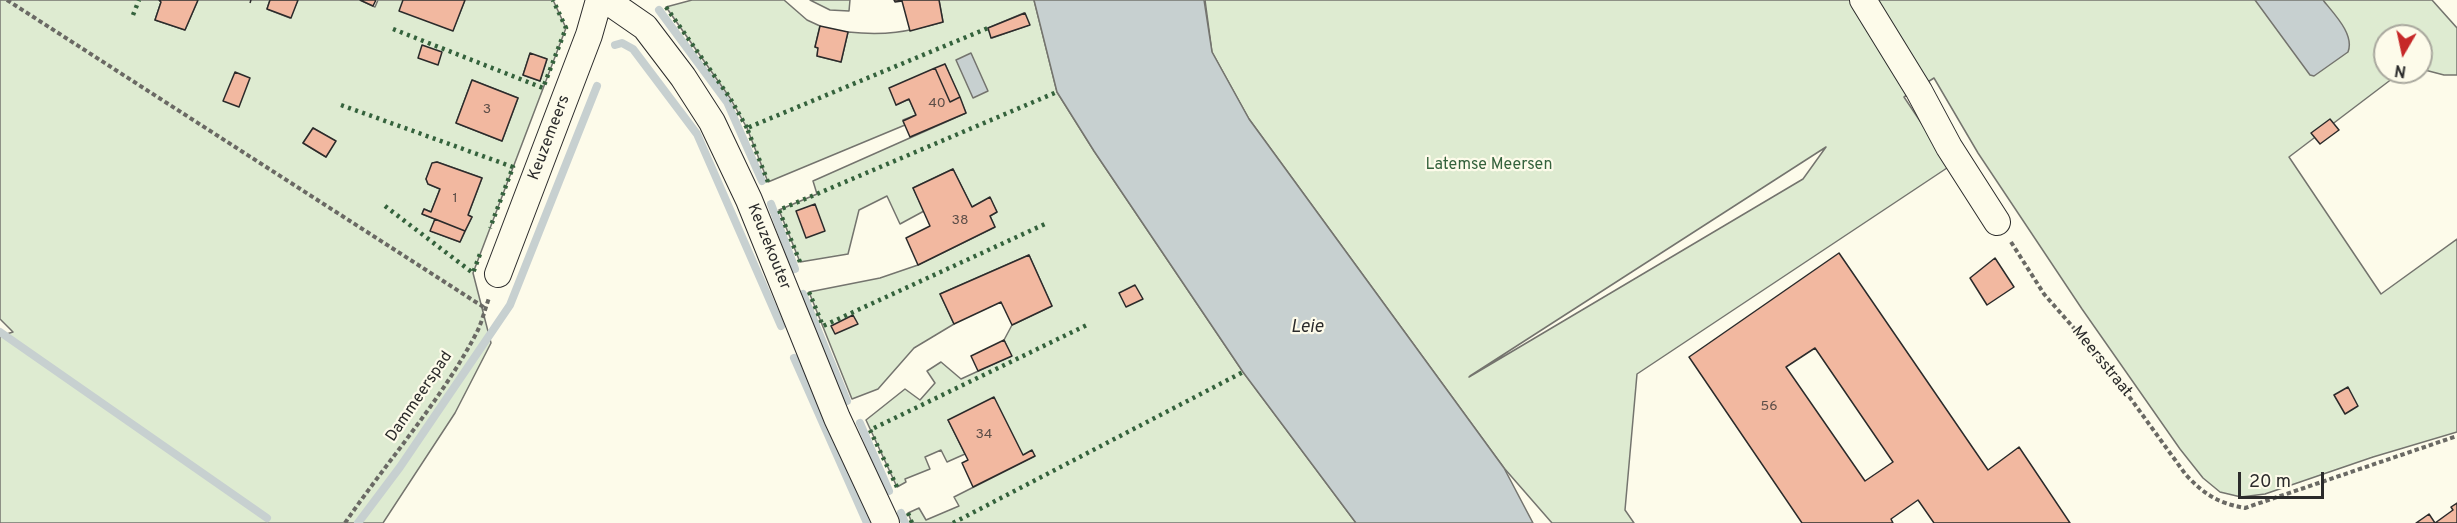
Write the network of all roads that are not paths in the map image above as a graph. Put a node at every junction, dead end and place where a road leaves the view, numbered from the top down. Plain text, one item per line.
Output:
1 (599, 0) edge
2 (606, 0) edge
3 (1863, 0) edge
4 (1997, 222) road end
5 (498, 274) road end
6 (886, 523) edge

1 - 5 street, Keuzemeers
2 - 6 street, Keuzekouter
3 - 4 street

